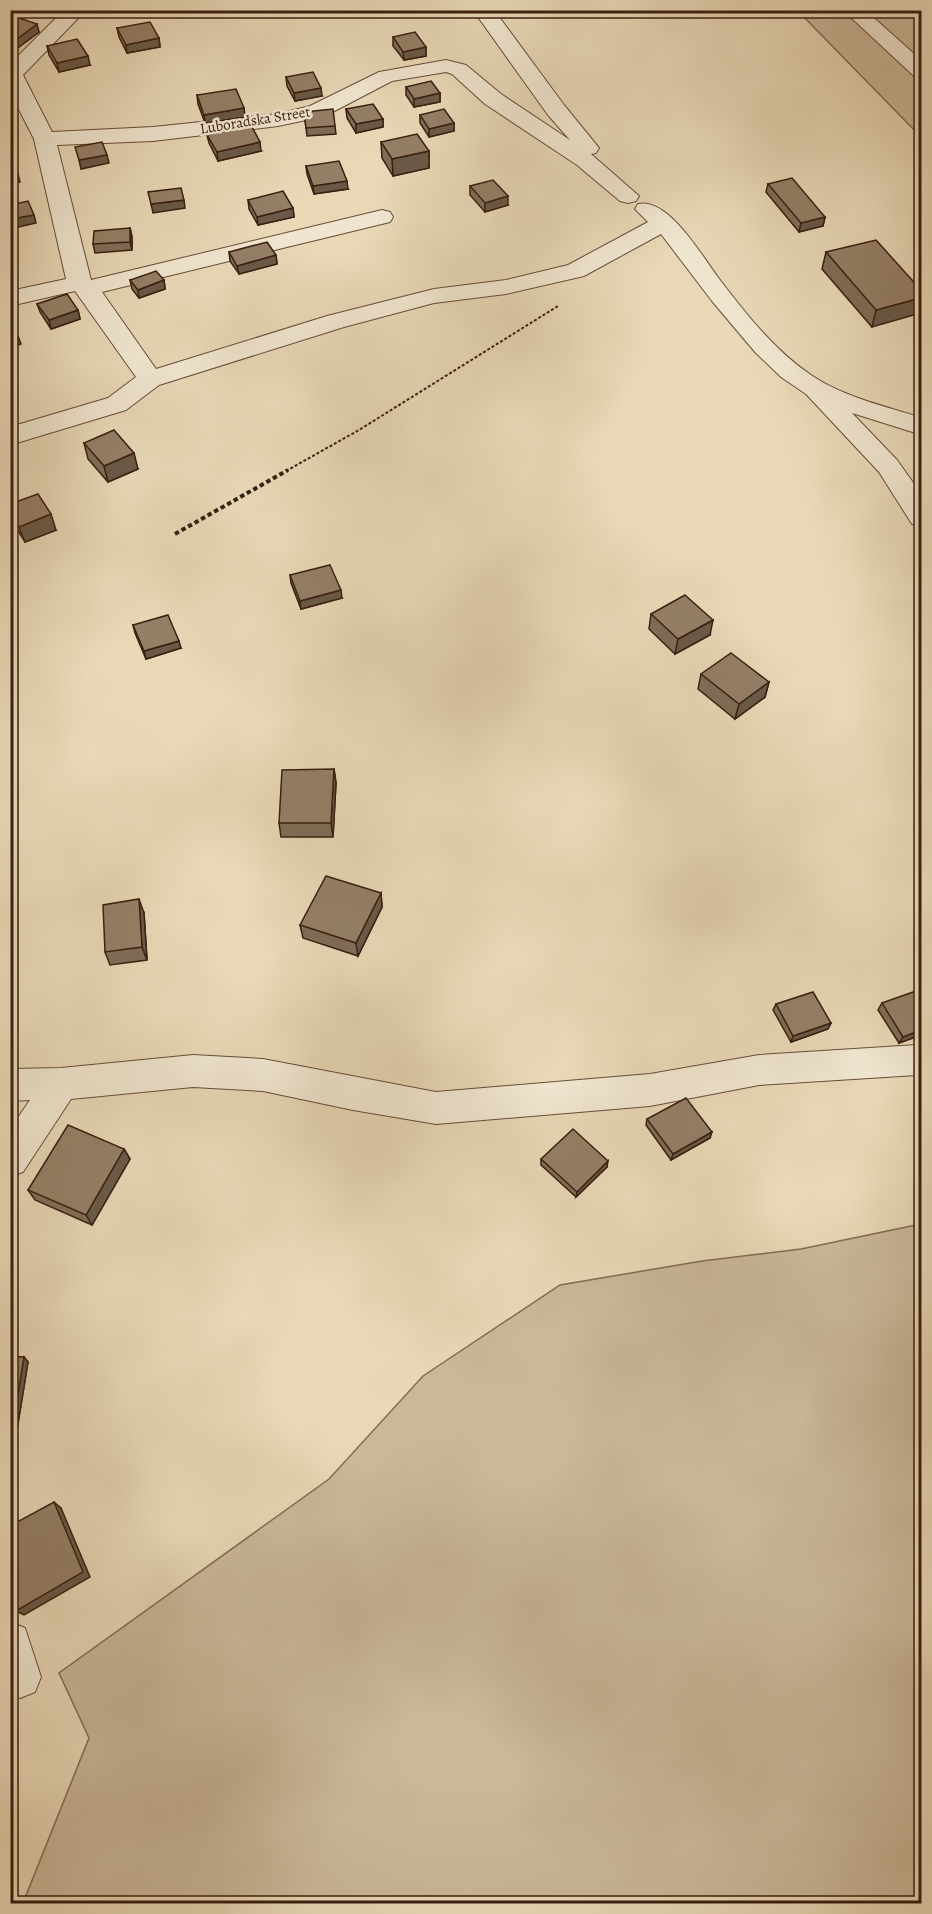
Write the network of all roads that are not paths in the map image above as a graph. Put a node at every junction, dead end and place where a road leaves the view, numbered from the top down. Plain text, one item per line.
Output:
1 (76, 10) edge
2 (483, 10) edge
3 (853, 10) edge
4 (921, 73) edge
5 (11, 75) edge
6 (45, 139) junction
7 (628, 196) junction
8 (382, 217) dead end
9 (664, 222) junction
10 (83, 285) junction
11 (10, 299) edge
12 (150, 379) junction
13 (812, 388) junction
14 (921, 427) edge
15 (10, 436) edge
16 (921, 518) edge
17 (917, 1060) dead end
18 (61, 1084) junction
19 (10, 1085) edge
20 (10, 1160) edge

1 - 5 street
2 - 7 street
3 - 4 street
5 - 6 street
6 - 7 street, Luboradska Street
6 - 10 street
7 - 9 street
8 - 10 street
9 - 12 street
9 - 13 street
10 - 11 street
10 - 12 street
12 - 15 street
13 - 14 street
13 - 16 street
17 - 18 street
18 - 19 street
18 - 20 street

